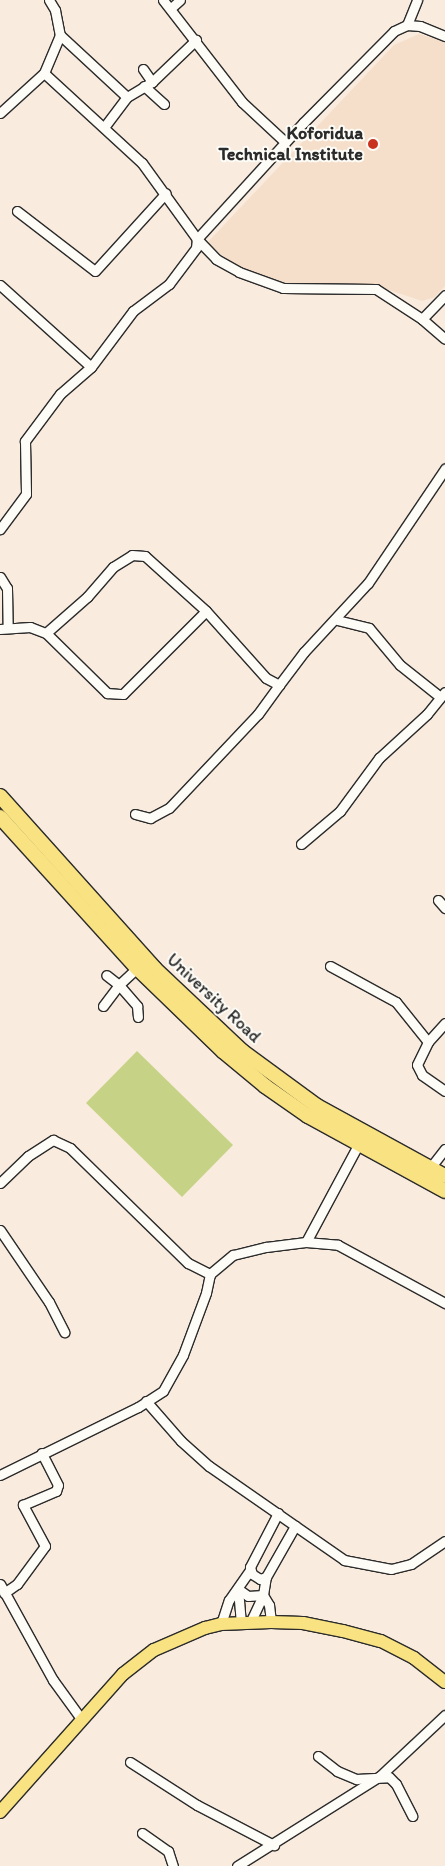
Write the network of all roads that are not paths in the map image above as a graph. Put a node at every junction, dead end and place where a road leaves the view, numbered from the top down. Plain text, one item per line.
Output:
1 (49, 0) edge
2 (163, 0) edge
3 (180, 0) edge
4 (418, 0) edge
5 (171, 8) junction
6 (407, 25) junction
7 (60, 35) junction
8 (445, 36) edge
9 (196, 40) junction
10 (143, 69) dead end
11 (44, 73) junction
12 (148, 84) junction
13 (127, 96) junction
14 (164, 104) dead end
15 (0, 113) edge
16 (105, 126) junction
17 (284, 142) junction
18 (166, 193) junction
19 (17, 211) dead end
20 (197, 239) junction
21 (0, 284) edge
22 (445, 295) edge
23 (422, 319) junction
24 (445, 339) edge
25 (91, 367) junction
26 (445, 469) edge
27 (0, 529) edge
28 (0, 577) edge
29 (206, 611) junction
30 (337, 620) junction
31 (4, 628) edge
32 (46, 633) junction
33 (279, 685) junction
34 (442, 694) edge
35 (0, 796) edge
36 (135, 814) dead end
37 (0, 817) edge
38 (301, 844) dead end
39 (438, 900) dead end
40 (445, 908) edge
41 (330, 966) dead end
42 (137, 968) junction
43 (106, 975) dead end
44 (119, 985) junction
45 (104, 1006) dead end
46 (138, 1017) dead end
47 (445, 1023) edge
48 (428, 1042) junction
49 (445, 1091) edge
50 (358, 1145) junction
51 (445, 1149) edge
52 (430, 1168) junction
53 (445, 1176) edge
54 (0, 1183) edge
55 (445, 1191) edge
56 (0, 1230) edge
57 (306, 1242) junction
58 (210, 1274) junction
59 (445, 1302) edge
60 (64, 1332) dead end
61 (146, 1401) junction
62 (42, 1453) junction
63 (0, 1475) edge
64 (278, 1513) junction
65 (295, 1526) junction
66 (445, 1541) edge
67 (250, 1571) junction
68 (266, 1577) junction
69 (0, 1584) edge
70 (238, 1589) junction
71 (4, 1593) junction
72 (263, 1595) junction
73 (271, 1622) junction
74 (246, 1623) junction
75 (221, 1624) junction
76 (445, 1682) edge
77 (445, 1715) edge
78 (82, 1720) junction
79 (318, 1756) dead end
80 (130, 1762) dead end
81 (380, 1776) junction
82 (0, 1812) edge
83 (412, 1816) dead end
84 (142, 1832) dead end
85 (274, 1845) junction
86 (173, 1866) edge
87 (238, 1866) edge

1 - 7 street
2 - 5 street
3 - 5 street
4 - 6 street
5 - 9 street
6 - 8 street
6 - 17 street
7 - 11 street
7 - 13 street
9 - 12 street
9 - 17 street
10 - 12 street
11 - 15 street
11 - 16 street
12 - 13 street
12 - 14 street
13 - 16 street
16 - 18 street
17 - 20 street
18 - 19 street
18 - 20 street
20 - 23 street
20 - 25 street
21 - 25 street
22 - 23 street
23 - 24 street
25 - 27 street
26 - 30 street
28 - 31 street
29 - 32 street
29 - 32 street
29 - 33 street
30 - 33 street
30 - 34 street
31 - 32 street
33 - 36 street
34 - 38 street
35 - 52 highway, University Road
37 - 42 highway, University Road
39 - 40 street
41 - 48 street
42 - 44 street
42 - 50 highway, University Road
43 - 44 street
44 - 45 street
44 - 46 street
47 - 48 street
48 - 49 street
50 - 55 highway, University Road
50 - 57 street
51 - 52 street
52 - 53 highway, University Road
54 - 58 street
56 - 60 street
57 - 58 street
57 - 59 street
58 - 61 street
61 - 62 street
61 - 64 street
62 - 63 street
62 - 71 street
64 - 65 street
64 - 67 street
65 - 66 street
65 - 68 street
67 - 68 street
67 - 70 street
68 - 72 street
69 - 71 street
70 - 72 street
70 - 74 street
70 - 75 street
71 - 78 street
72 - 73 street
72 - 74 street
73 - 74 main road
73 - 76 main road
74 - 75 main road
75 - 78 main road
77 - 81 street
78 - 82 main road
79 - 81 street
80 - 85 street
81 - 83 street
81 - 85 street
84 - 86 street
85 - 87 street

